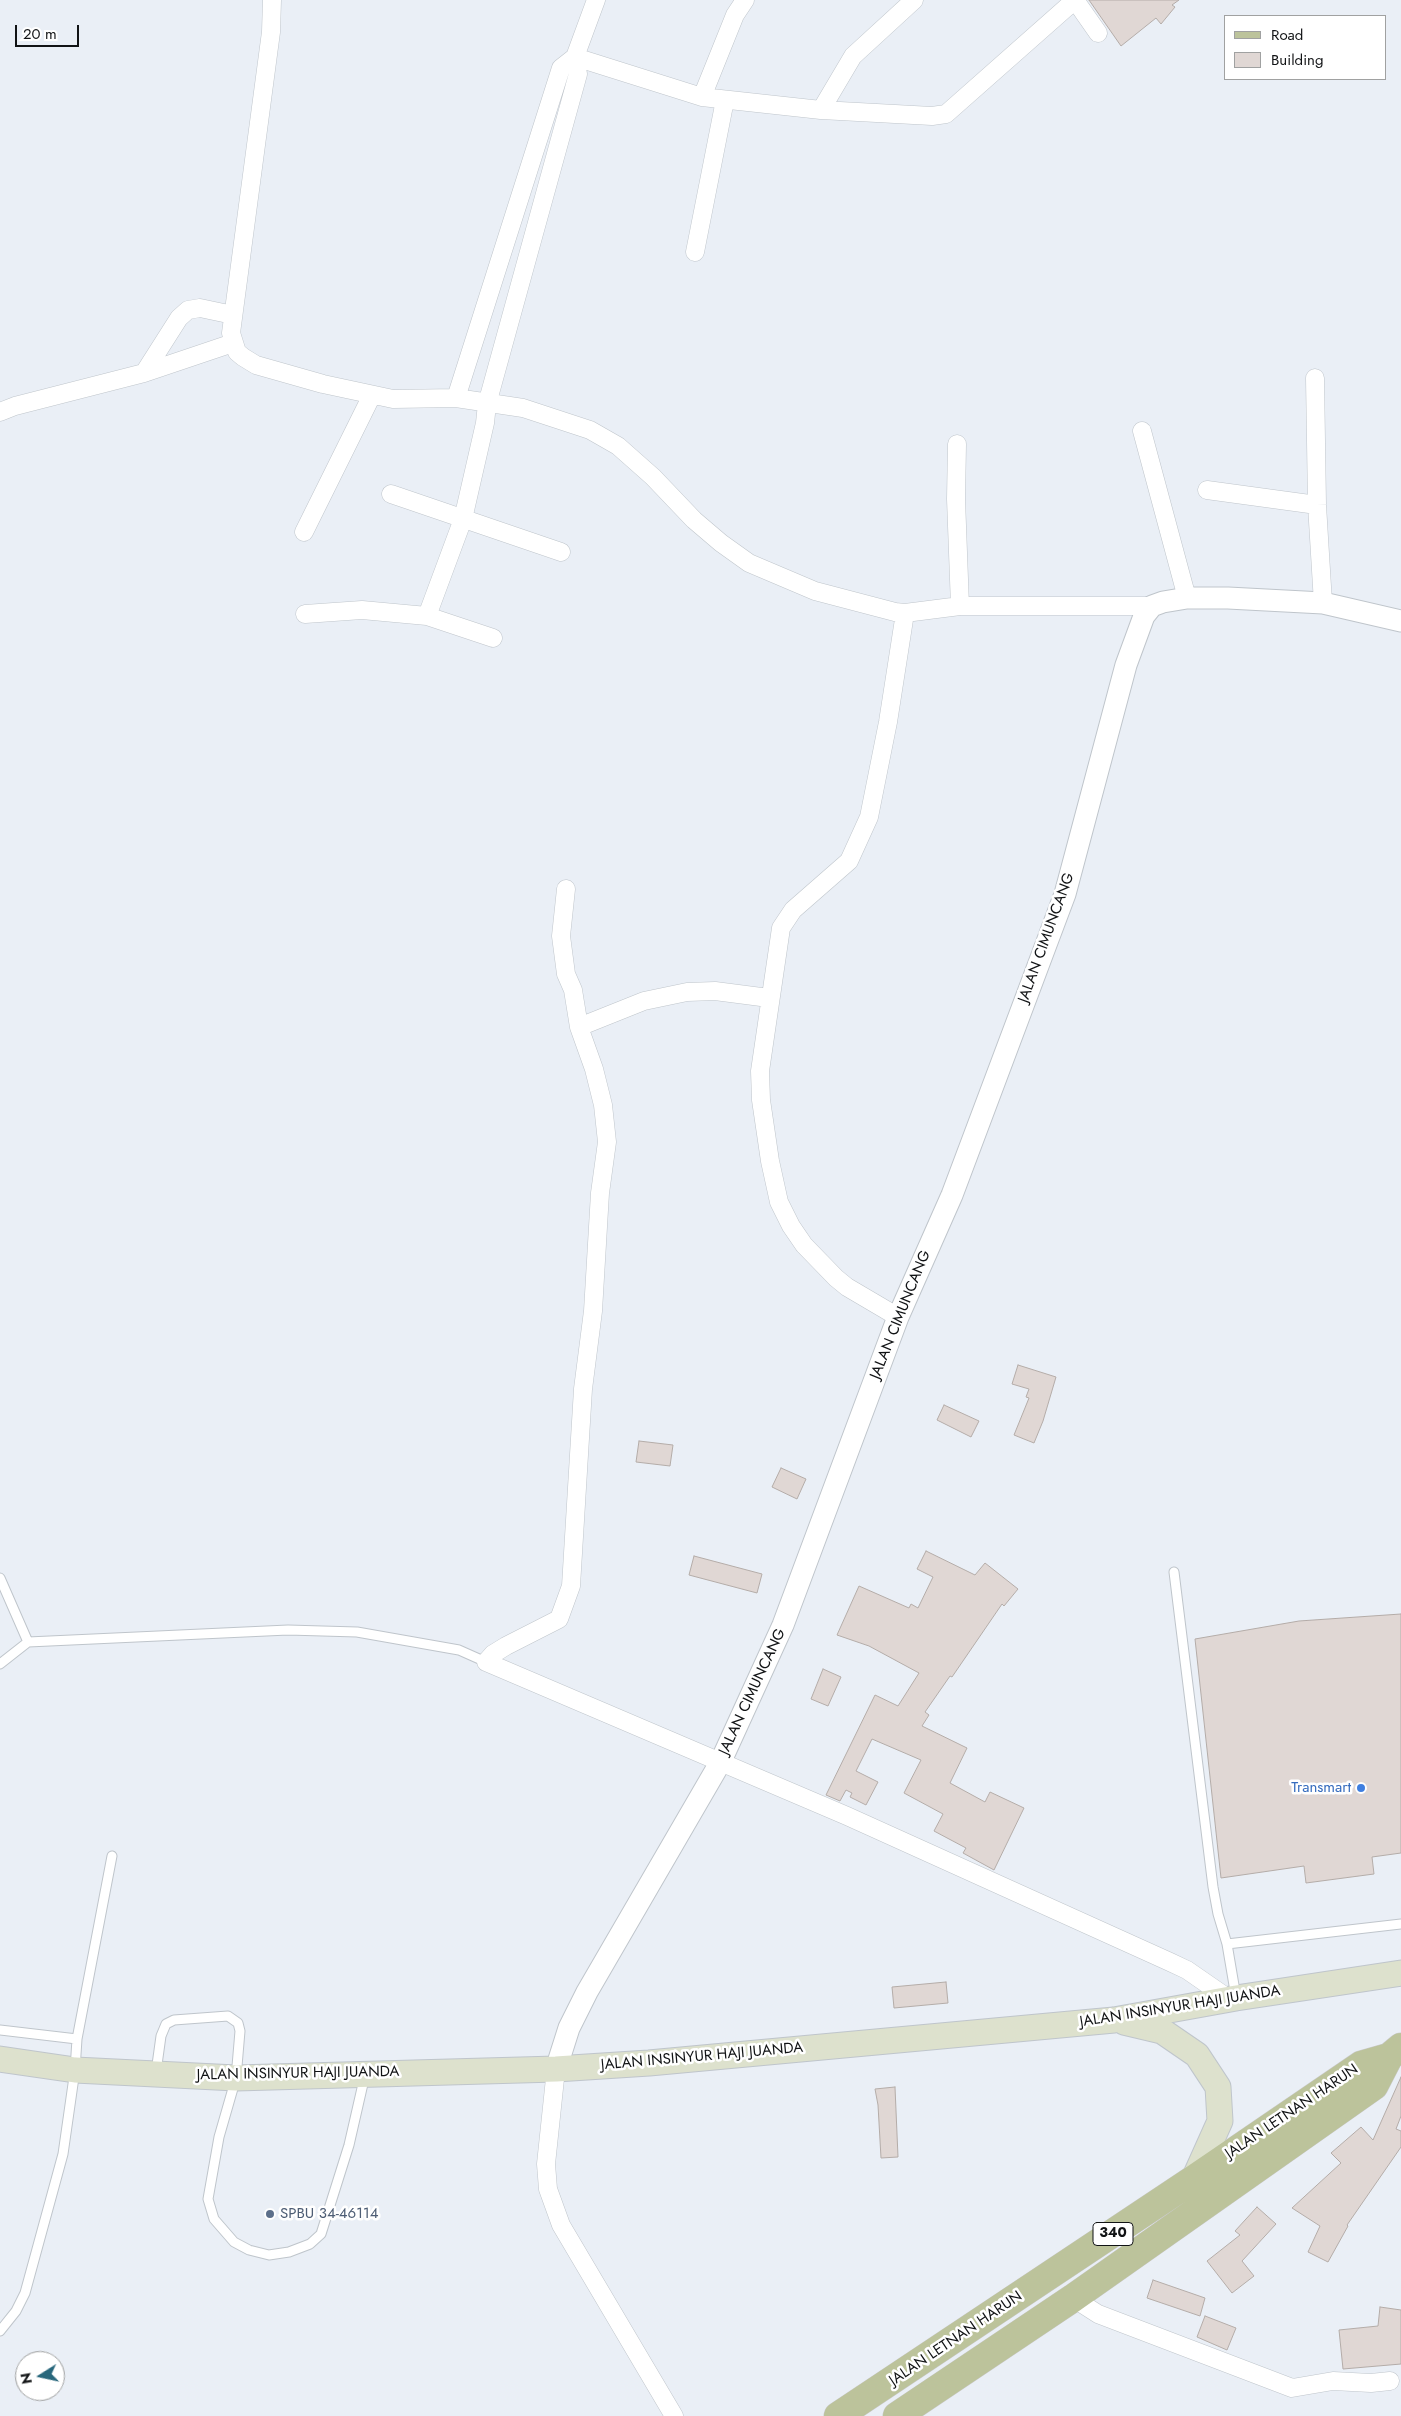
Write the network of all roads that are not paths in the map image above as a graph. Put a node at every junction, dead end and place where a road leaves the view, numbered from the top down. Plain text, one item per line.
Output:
1 (272, 0) edge
2 (596, 0) edge
3 (745, 0) edge
4 (914, 0) edge
5 (1075, 0) edge
6 (1098, 33) dead end
7 (574, 57) junction
8 (702, 98) junction
9 (724, 100) junction
10 (821, 110) junction
11 (527, 173) junction
12 (548, 180) junction
13 (695, 252) dead end
14 (499, 263) junction
15 (523, 271) junction
16 (233, 315) junction
17 (233, 343) junction
18 (144, 373) junction
19 (1315, 378) dead end
20 (372, 394) junction
21 (456, 398) junction
22 (487, 404) junction
23 (0, 412) edge
24 (1142, 431) dead end
25 (957, 444) dead end
26 (1207, 490) dead end
27 (391, 494) dead end
28 (1317, 505) junction
29 (463, 518) junction
30 (304, 532) dead end
31 (561, 552) dead end
32 (1187, 598) junction
33 (1323, 603) junction
34 (960, 606) junction
35 (1152, 606) junction
36 (905, 613) junction
37 (305, 614) dead end
38 (428, 616) junction
39 (1401, 621) edge
40 (493, 638) dead end
41 (566, 889) dead end
42 (769, 998) junction
43 (579, 1027) junction
44 (898, 1317) junction
45 (1174, 1572) dead end
46 (0, 1578) edge
47 (28, 1642) junction
48 (486, 1662) junction
49 (0, 1664) edge
50 (720, 1763) junction
51 (112, 1856) dead end
52 (1401, 1924) edge
53 (1226, 1944) junction
54 (1401, 1973) edge
55 (1232, 1998) junction
56 (1114, 2020) junction
57 (0, 2030) edge
58 (77, 2039) junction
59 (1395, 2052) edge
60 (0, 2059) edge
61 (556, 2069) junction
62 (75, 2070) junction
63 (366, 2072) junction
64 (156, 2074) junction
65 (236, 2078) junction
66 (1194, 2179) junction
67 (1073, 2298) junction
68 (0, 2331) edge
69 (896, 2379) junction
70 (1390, 2381) dead end
71 (910, 2411) edge
72 (674, 2416) edge
73 (838, 2416) edge

1 - 16 street
2 - 7 street
3 - 8 street
4 - 10 street
5 - 6 street
5 - 10 street
7 - 8 street
7 - 11 street
7 - 12 street
8 - 9 street
9 - 10 street
9 - 13 street
11 - 12 street
11 - 14 street
12 - 15 street
14 - 15 street
14 - 21 street
15 - 22 street
16 - 17 street
16 - 18 street
17 - 18 street
17 - 20 street
18 - 23 street
19 - 28 street
20 - 21 street
20 - 30 street
21 - 22 street
22 - 29 street
22 - 36 street
24 - 32 street
25 - 34 street
26 - 28 street
27 - 29 street
28 - 33 street
29 - 31 street
29 - 38 street
32 - 33 street
32 - 35 street
33 - 39 street
34 - 35 street
34 - 36 street
35 - 44 street, JALAN CIMUNCANG
36 - 42 street
37 - 38 street
38 - 40 street
41 - 43 street
42 - 43 street
42 - 44 street
43 - 48 street
44 - 50 street, JALAN CIMUNCANG
45 - 53 lane
46 - 47 lane
47 - 48 lane
47 - 49 lane
48 - 50 street
50 - 55 street
50 - 61 street, JALAN CIMUNCANG
51 - 58 lane
52 - 53 lane
53 - 55 lane
54 - 55 main road, JALAN INSINYUR HAJI JUANDA
55 - 56 main road, JALAN INSINYUR HAJI JUANDA
56 - 61 main road, JALAN INSINYUR HAJI JUANDA
56 - 66 main road
57 - 58 lane
58 - 62 lane
59 - 66 main road, JALAN LETNAN HARUN / 340
59 - 67 main road, JALAN LETNAN HARUN / 340
60 - 62 main road, JALAN INSINYUR HAJI JUANDA
61 - 63 main road, JALAN INSINYUR HAJI JUANDA
61 - 72 street
62 - 64 main road, JALAN INSINYUR HAJI JUANDA
62 - 68 lane
63 - 65 main road, JALAN INSINYUR HAJI JUANDA
63 - 65 lane
64 - 65 main road, JALAN INSINYUR HAJI JUANDA
64 - 65 lane
66 - 69 main road, JALAN LETNAN HARUN / 340
67 - 70 street
67 - 71 main road, JALAN LETNAN HARUN / 340
69 - 71 main road
69 - 73 main road, JALAN LETNAN HARUN / 340

